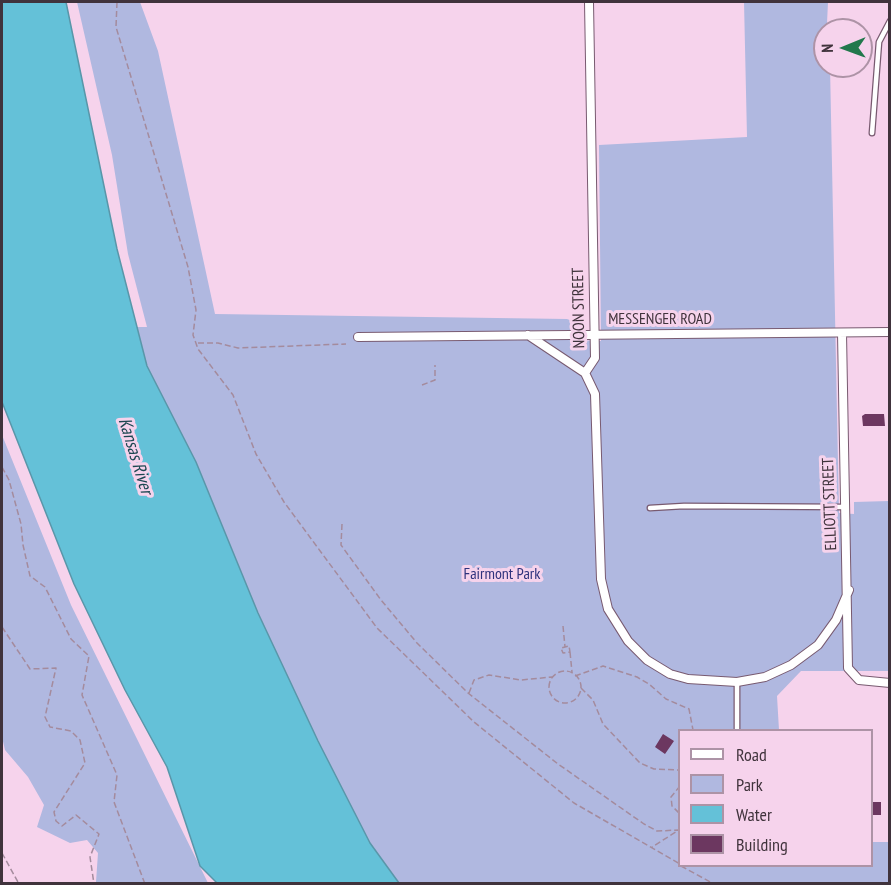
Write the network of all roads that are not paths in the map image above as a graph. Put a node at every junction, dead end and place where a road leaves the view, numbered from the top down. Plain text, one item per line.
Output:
1 (589, 2) edge
2 (889, 21) edge
3 (872, 133) dead end
4 (890, 332) edge
5 (842, 333) junction
6 (527, 335) junction
7 (595, 335) junction
8 (358, 337) dead end
9 (585, 373) junction
10 (845, 507) junction
11 (650, 508) dead end
12 (849, 590) junction
13 (737, 682) junction
14 (890, 683) edge
15 (737, 729) edge

1 - 7 street, NOON STREET
2 - 3 lane
4 - 5 street, MESSENGER ROAD
5 - 7 street, MESSENGER ROAD
5 - 10 street, ELLIOTT STREET
6 - 7 street, MESSENGER ROAD
6 - 8 street, MESSENGER ROAD
6 - 9 street
7 - 9 street, NOON STREET
9 - 13 street
10 - 11 lane
10 - 12 street, ELLIOTT STREET
12 - 13 street
12 - 14 street, ELLIOTT STREET
13 - 15 lane

